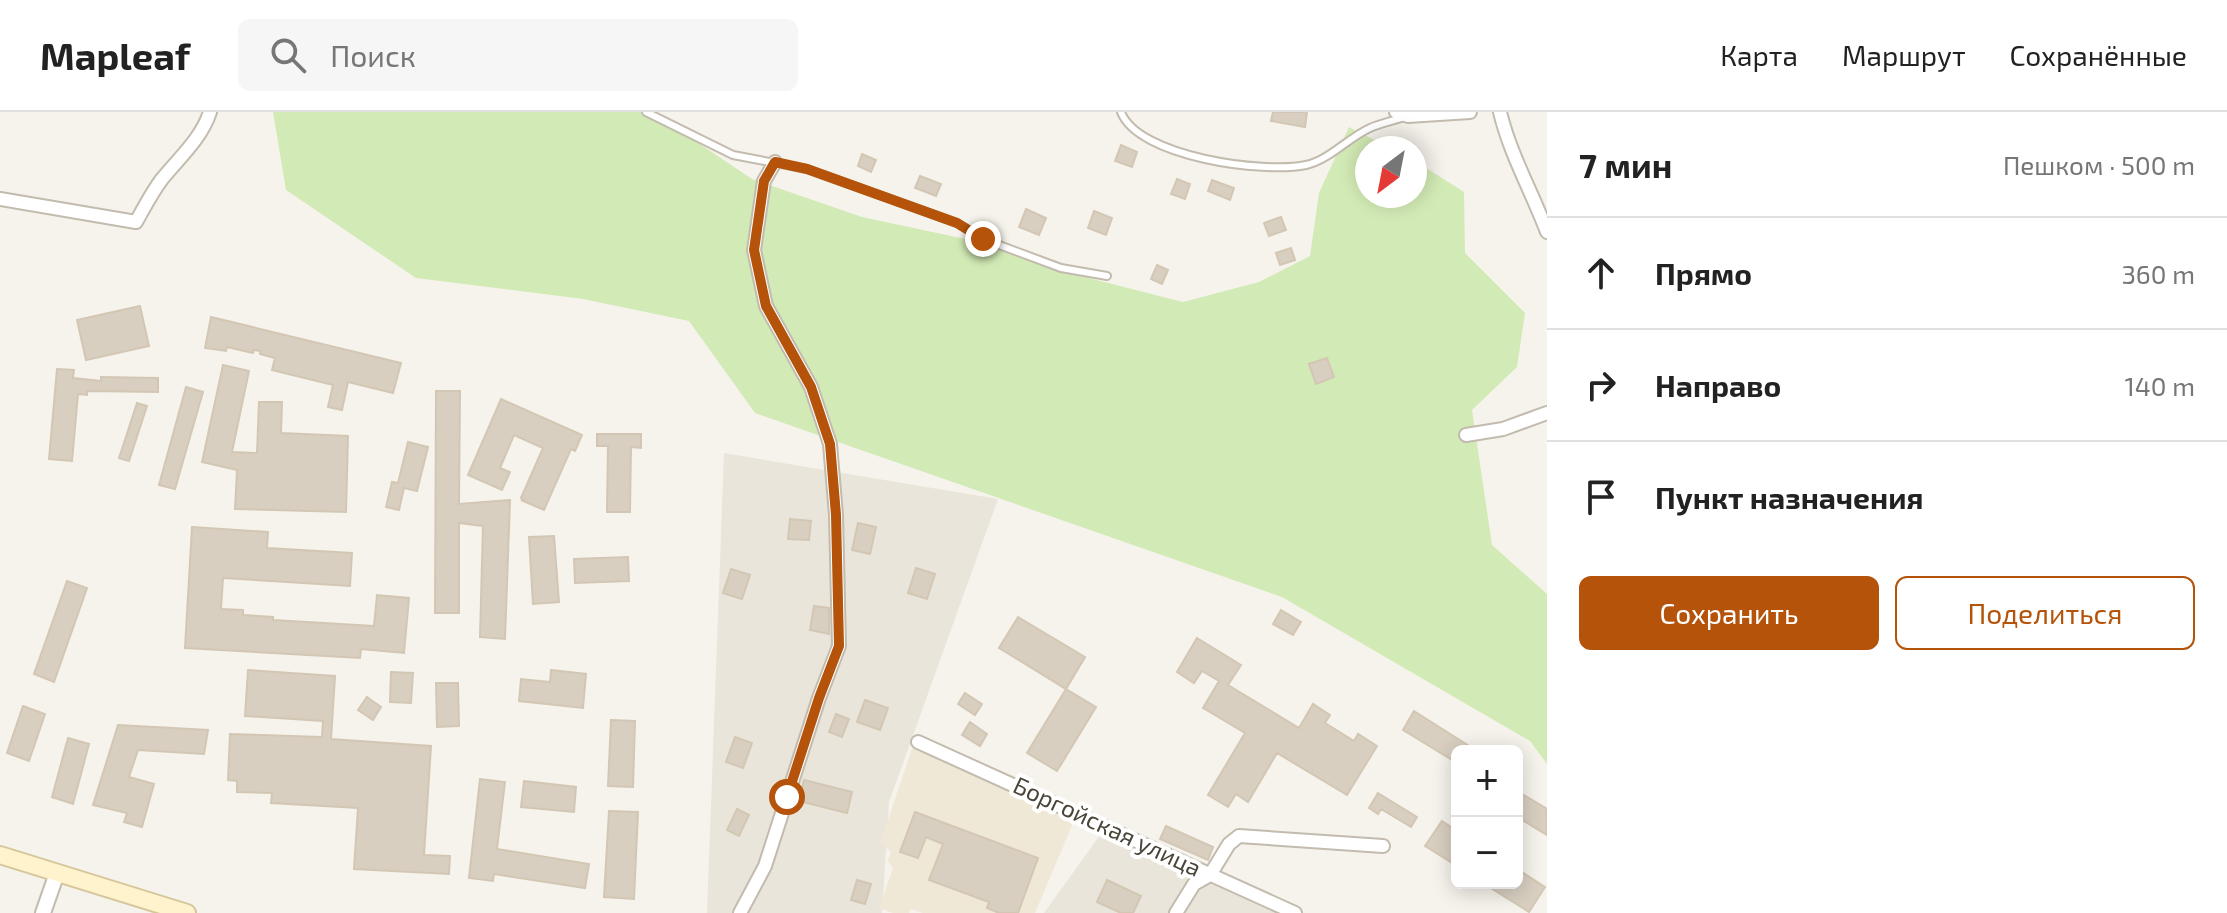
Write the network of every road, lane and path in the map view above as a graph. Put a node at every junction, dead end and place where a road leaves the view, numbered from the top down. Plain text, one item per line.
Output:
1 (210, 112) edge
2 (646, 112) edge
3 (1121, 112) edge
4 (1470, 112) edge
5 (1500, 112) edge
6 (1402, 114) edge
7 (775, 162) junction
8 (0, 199) edge
9 (1547, 232) edge
10 (1107, 276) dead end
11 (1547, 413) edge
12 (1466, 435) dead end
13 (918, 742) dead end
14 (1383, 846) dead end
15 (0, 855) edge
16 (57, 873) junction
17 (1210, 875) junction
18 (43, 913) edge
19 (187, 913) edge
20 (740, 913) edge
21 (1176, 913) edge
22 (1295, 913) edge

1 - 8 street
2 - 7 lane
3 - 6 lane
4 - 6 street
5 - 9 street
7 - 10 lane
7 - 20 street
11 - 12 street
13 - 17 street, Боргойская улица
14 - 17 street
15 - 16 main road
16 - 18 street
16 - 19 main road
17 - 21 street
17 - 22 street, Боргойская улица

